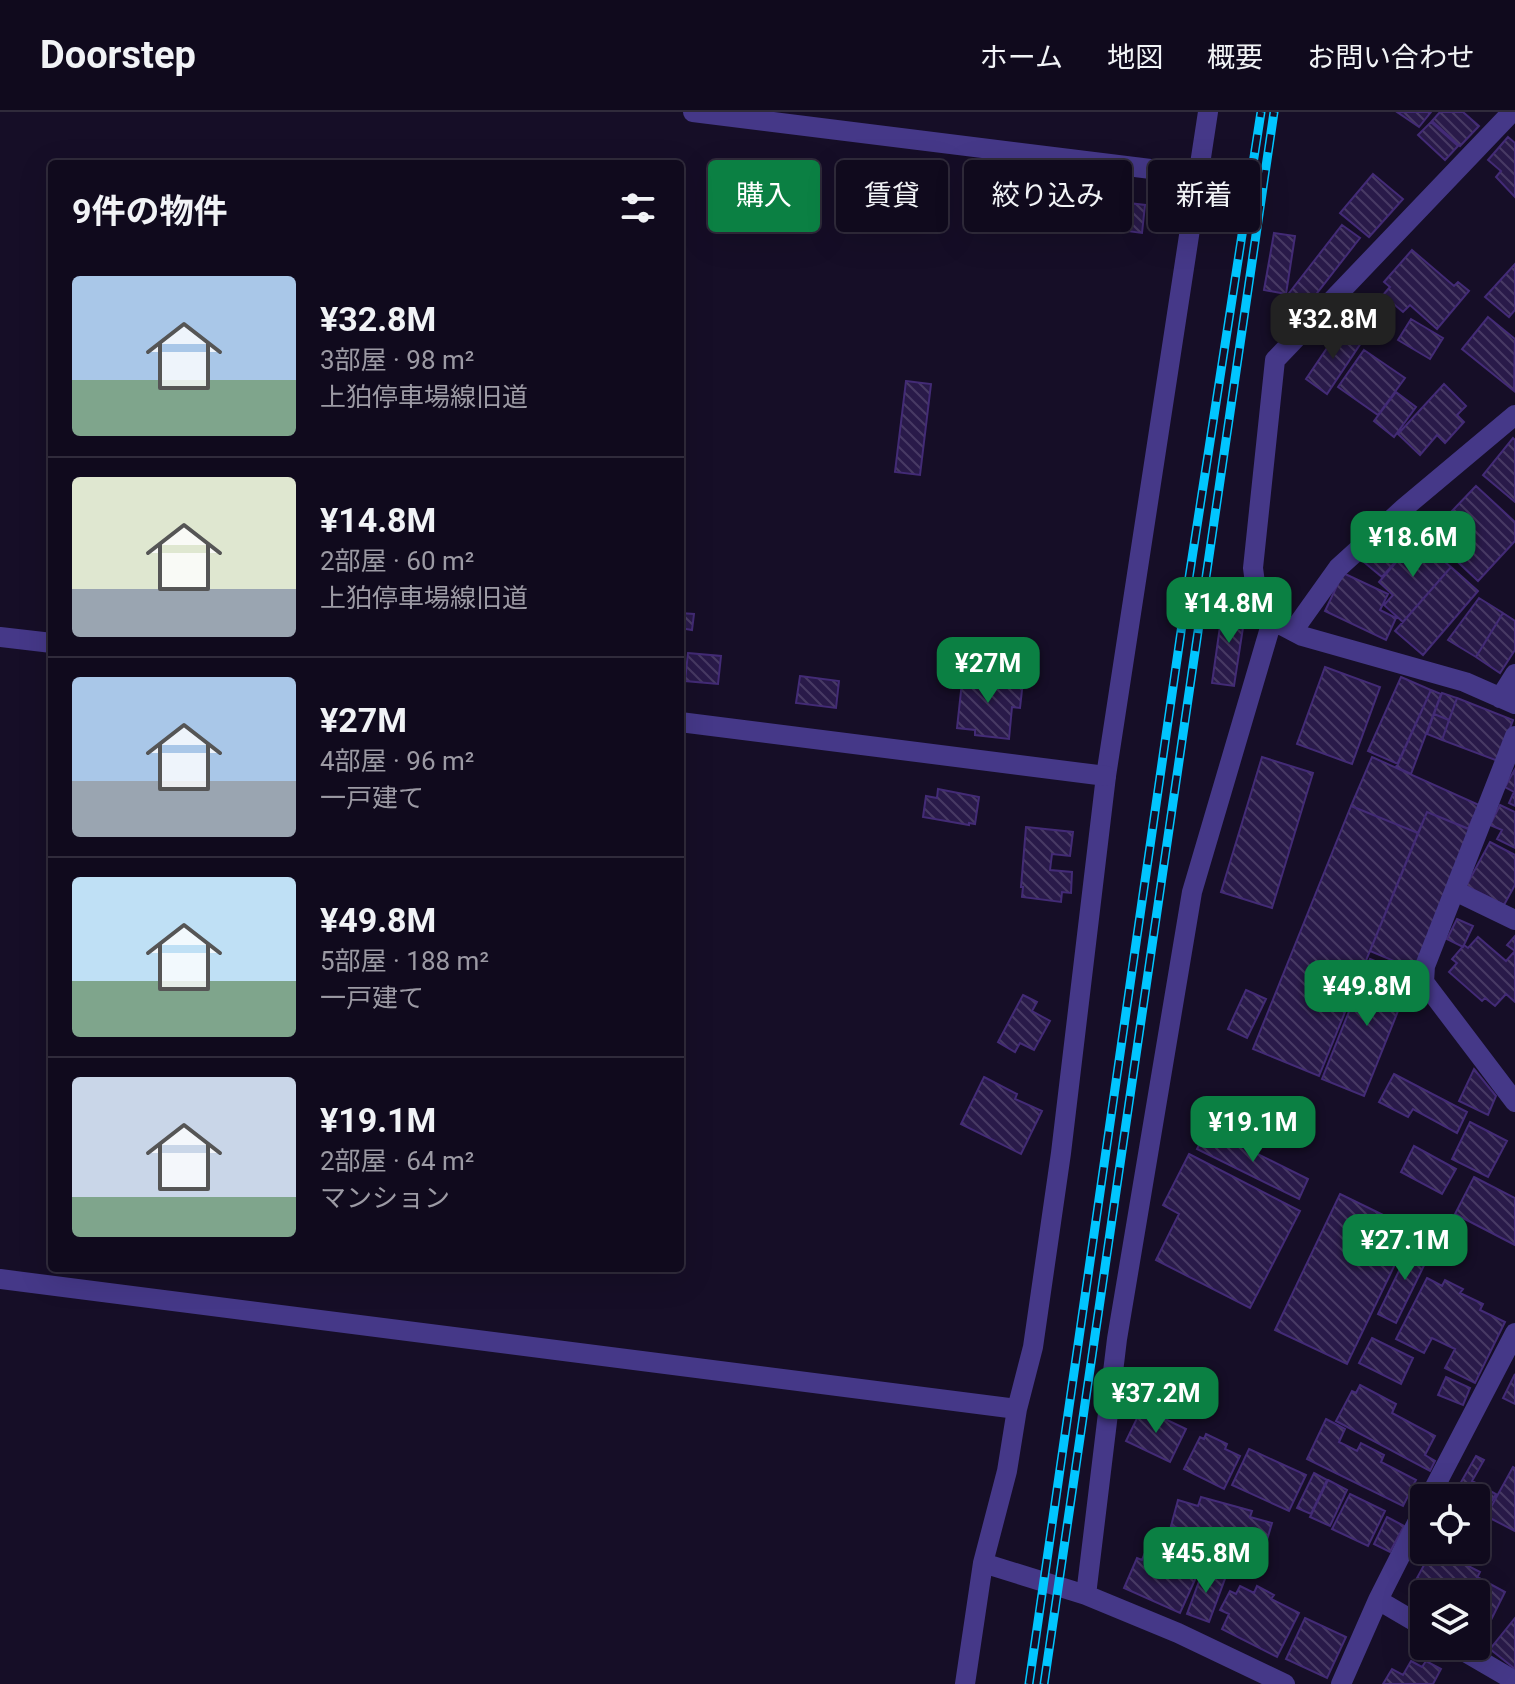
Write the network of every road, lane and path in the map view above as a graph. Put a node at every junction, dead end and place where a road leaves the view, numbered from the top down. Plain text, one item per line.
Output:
1 (693, 112) edge
2 (1208, 112) edge
3 (1512, 112) edge
4 (1201, 160) edge
5 (1148, 169) edge
6 (1190, 232) edge
7 (1515, 415) edge
8 (1272, 621) junction
9 (1293, 631) junction
10 (0, 637) edge
11 (48, 643) edge
12 (1515, 674) edge
13 (1508, 701) edge
14 (684, 723) edge
15 (1515, 736) edge
16 (1106, 776) junction
17 (1455, 891) junction
18 (1515, 920) edge
19 (1515, 1102) edge
20 (0, 1279) edge
21 (1515, 1333) edge
22 (1017, 1409) junction
23 (1436, 1484) edge
24 (1410, 1537) edge
25 (983, 1563) junction
26 (1086, 1595) junction
27 (1378, 1600) junction
28 (1410, 1619) edge
29 (1479, 1660) edge
30 (1515, 1681) edge
31 (965, 1684) edge
32 (1285, 1684) edge
33 (1341, 1684) edge

1 - 5 street
2 - 4 street
3 - 8 street
6 - 16 street
7 - 9 street
8 - 9 street
8 - 26 street
9 - 13 street
10 - 11 street
12 - 13 street
14 - 16 street
15 - 17 street
16 - 22 street
17 - 18 street
17 - 19 street
20 - 22 street
21 - 23 street
22 - 25 street
24 - 27 street
25 - 26 street
25 - 31 street
26 - 32 street
27 - 28 street
27 - 33 street
29 - 30 street

